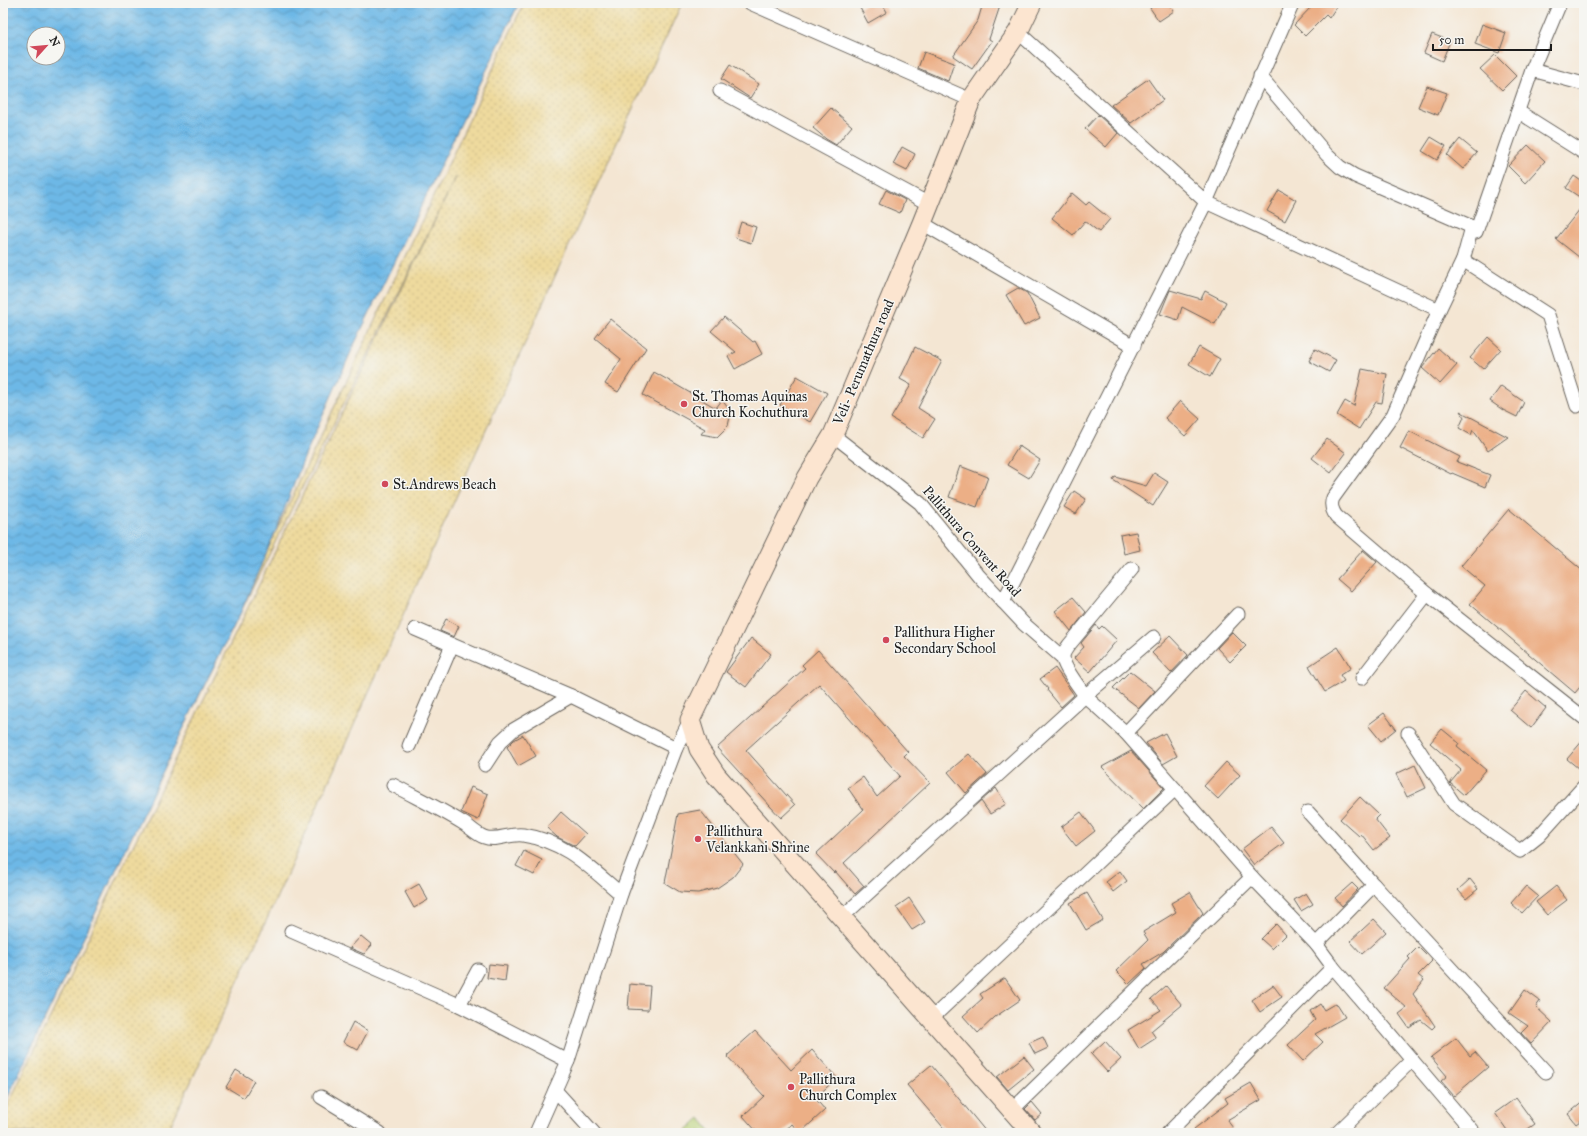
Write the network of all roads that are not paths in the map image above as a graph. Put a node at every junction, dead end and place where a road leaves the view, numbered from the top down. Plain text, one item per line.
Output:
1 (750, 3) edge
2 (1032, 3) edge
3 (1293, 3) edge
4 (1560, 3) edge
5 (1018, 32) junction
6 (1532, 70) junction
7 (1260, 76) junction
8 (1584, 84) edge
9 (720, 92) dead end
10 (971, 100) junction
11 (1519, 112) junction
12 (1584, 153) edge
13 (1206, 202) junction
14 (929, 204) junction
15 (922, 223) junction
16 (1472, 227) junction
17 (1463, 260) junction
18 (1439, 310) junction
19 (1134, 346) junction
20 (1577, 406) dead end
21 (833, 436) junction
22 (1132, 569) dead end
23 (1427, 594) junction
24 (1003, 602) junction
25 (1238, 614) dead end
26 (415, 629) dead end
27 (1154, 637) dead end
28 (452, 645) junction
29 (1063, 658) junction
30 (1362, 678) dead end
31 (571, 696) junction
32 (1085, 696) junction
33 (1584, 718) edge
34 (690, 720) junction
35 (1126, 733) junction
36 (1408, 733) dead end
37 (410, 746) dead end
38 (676, 748) junction
39 (485, 765) dead end
40 (394, 785) dead end
41 (1584, 786) edge
42 (1175, 789) junction
43 (1308, 812) dead end
44 (1252, 877) junction
45 (1374, 885) junction
46 (621, 894) junction
47 (842, 918) junction
48 (291, 931) dead end
49 (1316, 944) junction
50 (1333, 967) junction
51 (478, 970) dead end
52 (459, 1004) junction
53 (932, 1018) junction
54 (1412, 1060) junction
55 (568, 1061) junction
56 (1546, 1072) dead end
57 (555, 1090) junction
58 (321, 1097) dead end
59 (1011, 1111) junction
60 (380, 1133) edge
61 (536, 1133) edge
62 (594, 1133) edge
63 (1032, 1133) edge
64 (1168, 1133) edge
65 (1337, 1133) edge
66 (1474, 1133) edge

1 - 10 street
2 - 5 main road, Veli- Perumathura road
3 - 7 street
4 - 6 street
5 - 10 main road, Veli- Perumathura road
5 - 13 street
6 - 8 street
6 - 11 street
7 - 13 street
7 - 16 street
9 - 14 street
10 - 14 main road, Veli- Perumathura road
11 - 12 street
11 - 16 street
13 - 18 street
13 - 19 street
14 - 15 main road, Veli- Perumathura road
15 - 19 street
15 - 21 main road, Veli- Perumathura road
16 - 17 street
17 - 18 street
17 - 20 street
18 - 23 street
19 - 24 street
21 - 24 street, Pallithura Convent Road
21 - 34 main road, Veli- Perumathura road
22 - 29 street
23 - 30 street
23 - 33 street
24 - 29 street, Pallithura Convent Road
25 - 35 street
26 - 28 street
27 - 32 street
28 - 31 street
28 - 37 street
29 - 32 street
31 - 38 street
31 - 39 street
32 - 35 street
32 - 47 street
34 - 38 street
34 - 47 main road
35 - 42 street
36 - 41 street
38 - 46 street
40 - 46 street
42 - 44 street
42 - 53 street
43 - 45 street
44 - 49 street
44 - 59 street
45 - 49 street
45 - 56 street
46 - 55 street
47 - 53 main road
48 - 52 street
49 - 50 street
50 - 54 street
50 - 64 street
51 - 52 street
52 - 55 street
53 - 59 main road
54 - 65 street
54 - 66 street
55 - 57 street
57 - 61 street
57 - 62 street
58 - 60 street
59 - 63 main road

